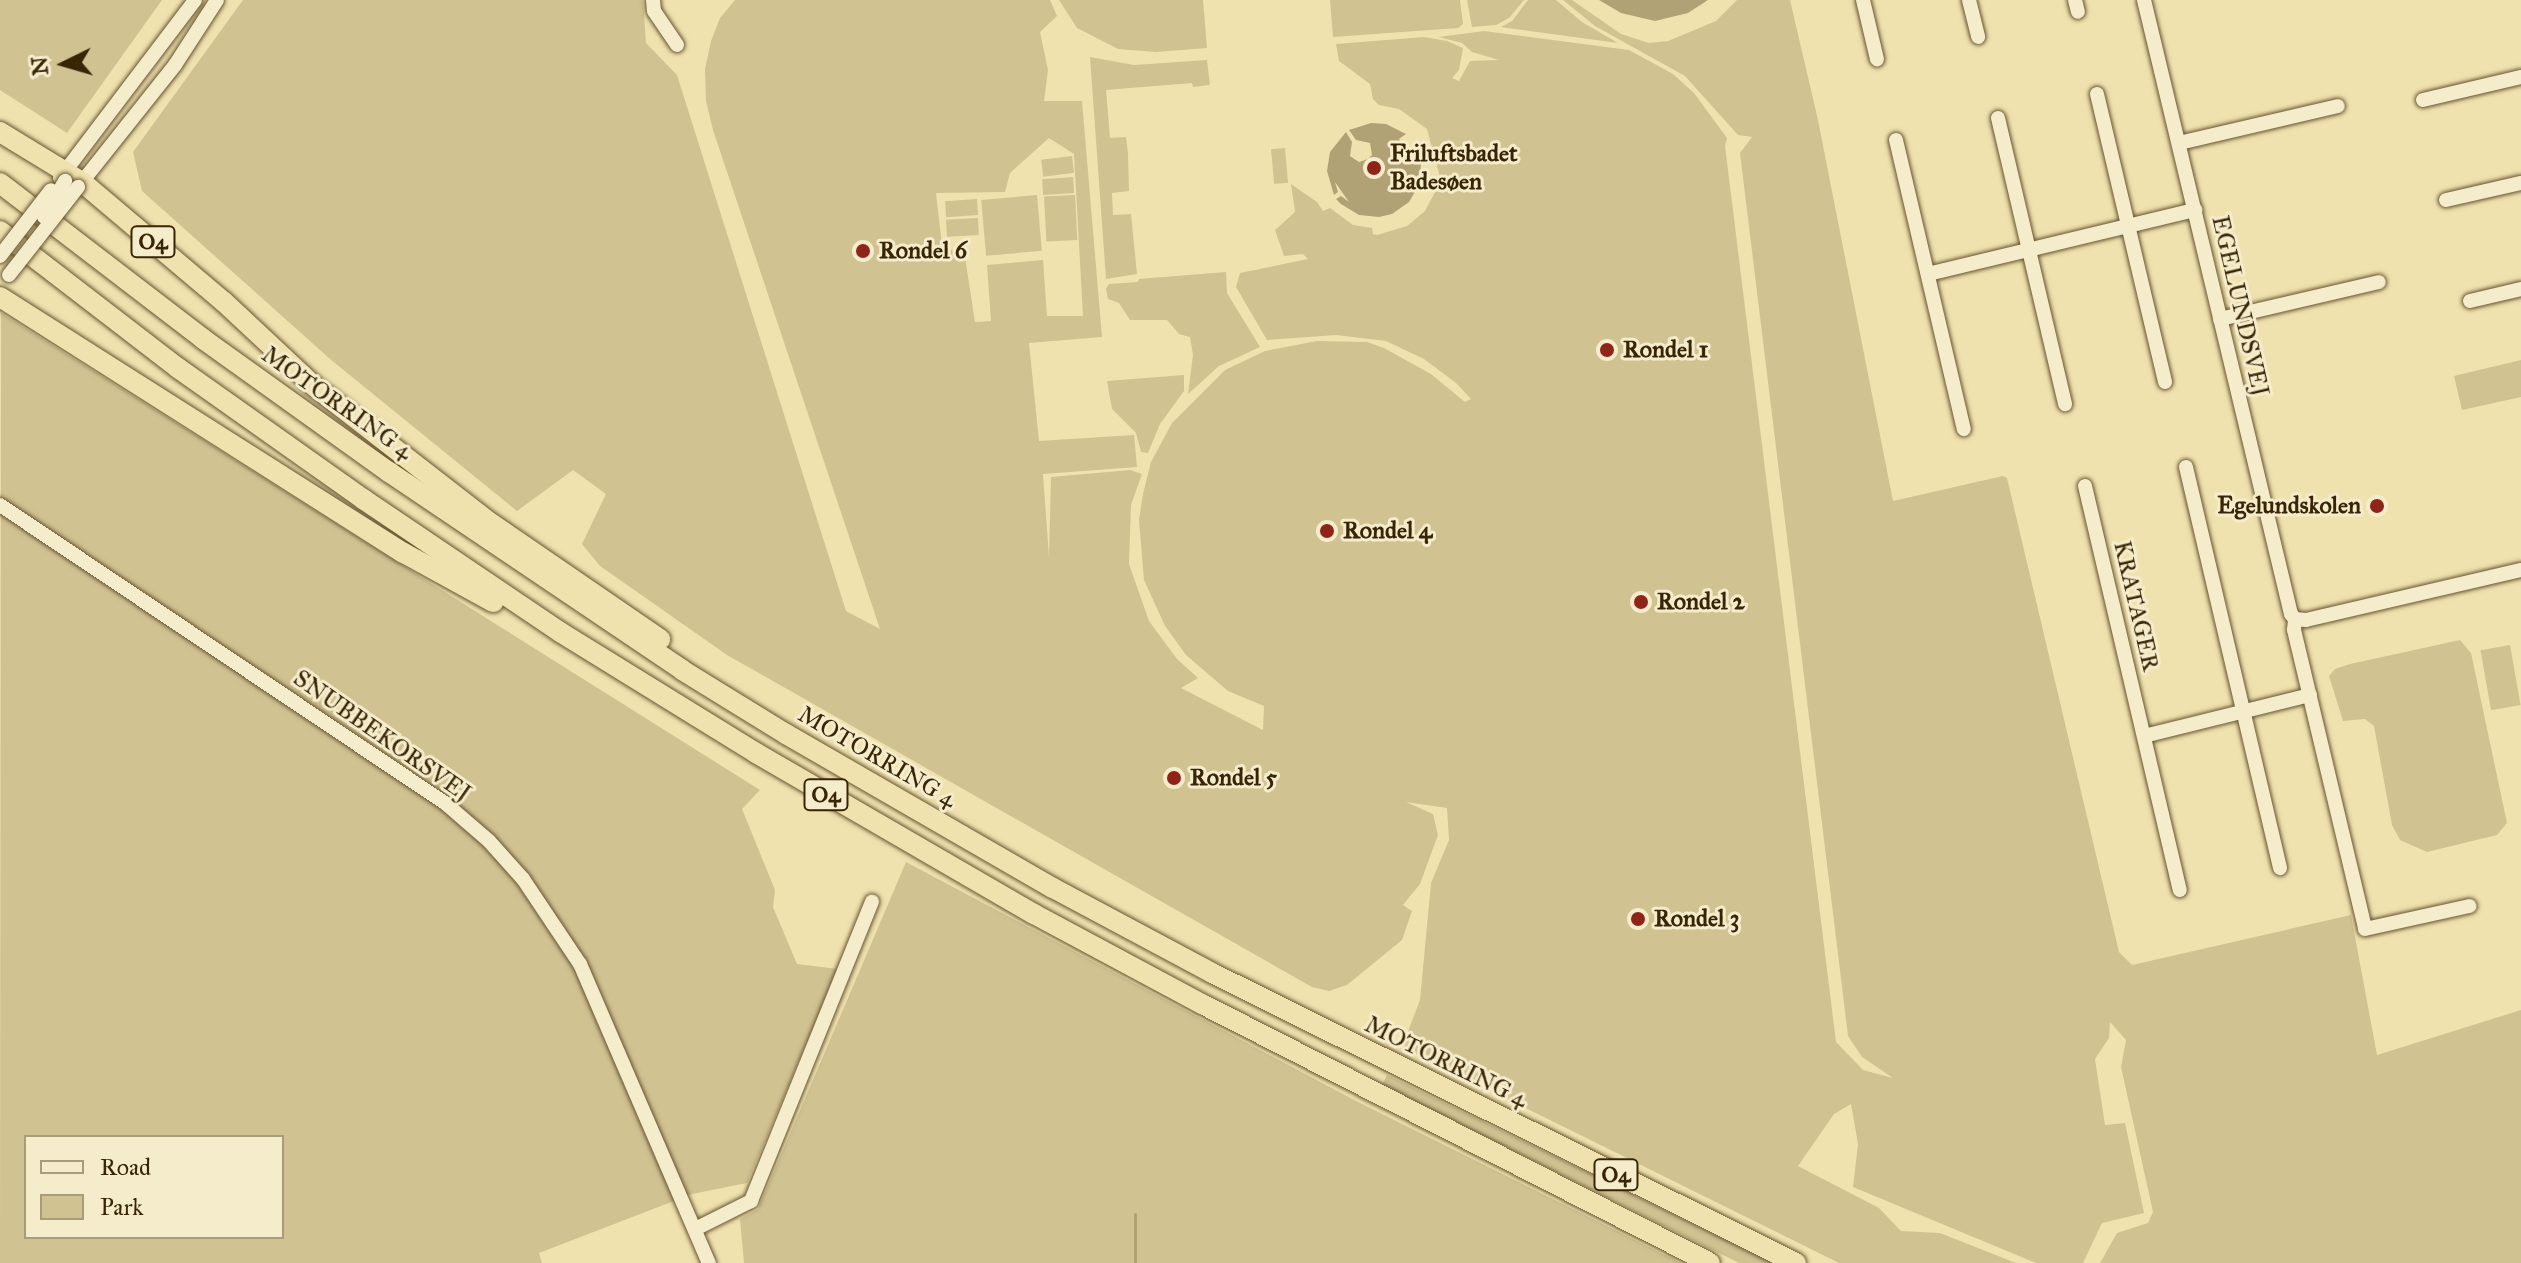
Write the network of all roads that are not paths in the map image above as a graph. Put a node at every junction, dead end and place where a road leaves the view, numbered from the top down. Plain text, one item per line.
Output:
1 (195, 0) edge
2 (217, 0) edge
3 (653, 0) edge
4 (1863, 0) edge
5 (1969, 0) edge
6 (2144, 0) edge
7 (1978, 37) dead end
8 (677, 45) dead end
9 (1877, 59) dead end
10 (2521, 77) edge
11 (2097, 94) dead end
12 (2423, 100) dead end
13 (2338, 106) dead end
14 (1998, 118) dead end
15 (0, 132) edge
16 (1896, 140) dead end
17 (2179, 143) junction
18 (72, 180) junction
19 (0, 183) edge
20 (2521, 183) edge
21 (2446, 200) dead end
22 (2195, 210) junction
23 (28, 219) junction
24 (2128, 227) junction
25 (0, 231) edge
26 (2028, 251) junction
27 (0, 256) edge
28 (1928, 274) junction
29 (3, 276) edge
30 (2379, 282) dead end
31 (2521, 289) edge
32 (0, 297) edge
33 (2470, 301) dead end
34 (2220, 319) junction
35 (2165, 382) dead end
36 (2065, 404) dead end
37 (1964, 429) dead end
38 (2186, 467) dead end
39 (2085, 486) dead end
40 (0, 505) edge
41 (2516, 572) edge
42 (2295, 619) junction
43 (647, 687) junction
44 (2310, 695) junction
45 (2242, 712) junction
46 (2144, 736) junction
47 (898, 800) junction
48 (2280, 868) dead end
49 (2180, 890) dead end
50 (872, 901) dead end
51 (2470, 906) dead end
52 (695, 1229) junction
53 (709, 1263) edge
54 (1710, 1263) edge
55 (1796, 1263) edge

1 - 18 street
2 - 18 street
3 - 8 street
4 - 9 street
5 - 7 street
6 - 17 street, EGELUNDSVEJ
10 - 12 street
11 - 24 street
13 - 17 street
14 - 26 street
15 - 18 highway, O4
16 - 28 street
17 - 22 street, EGELUNDSVEJ
18 - 23 street, bridge
18 - 29 street, bridge
18 - 47 highway, O4
19 - 47 highway, MOTORRING 4 / O4
20 - 21 street
22 - 24 street
22 - 34 street, EGELUNDSVEJ
23 - 27 street, bridge
23 - 29 street, bridge
24 - 26 street
24 - 35 street
25 - 43 highway, O4
26 - 28 street
26 - 36 street
28 - 37 street
30 - 34 street
31 - 33 street
32 - 43 highway, O4
34 - 42 street, EGELUNDSVEJ
38 - 45 street
39 - 46 street, KRATAGER
40 - 52 street, SNUBBEKORSVEJ
41 - 42 street
42 - 44 street, EGELUNDSVEJ
43 - 54 highway, O4
44 - 45 street
44 - 51 street, EGELUNDSVEJ
45 - 46 street
45 - 48 street
46 - 49 street, KRATAGER
47 - 55 highway, MOTORRING 4 / O4
50 - 52 street
52 - 53 street, SNUBBEKORSVEJ

